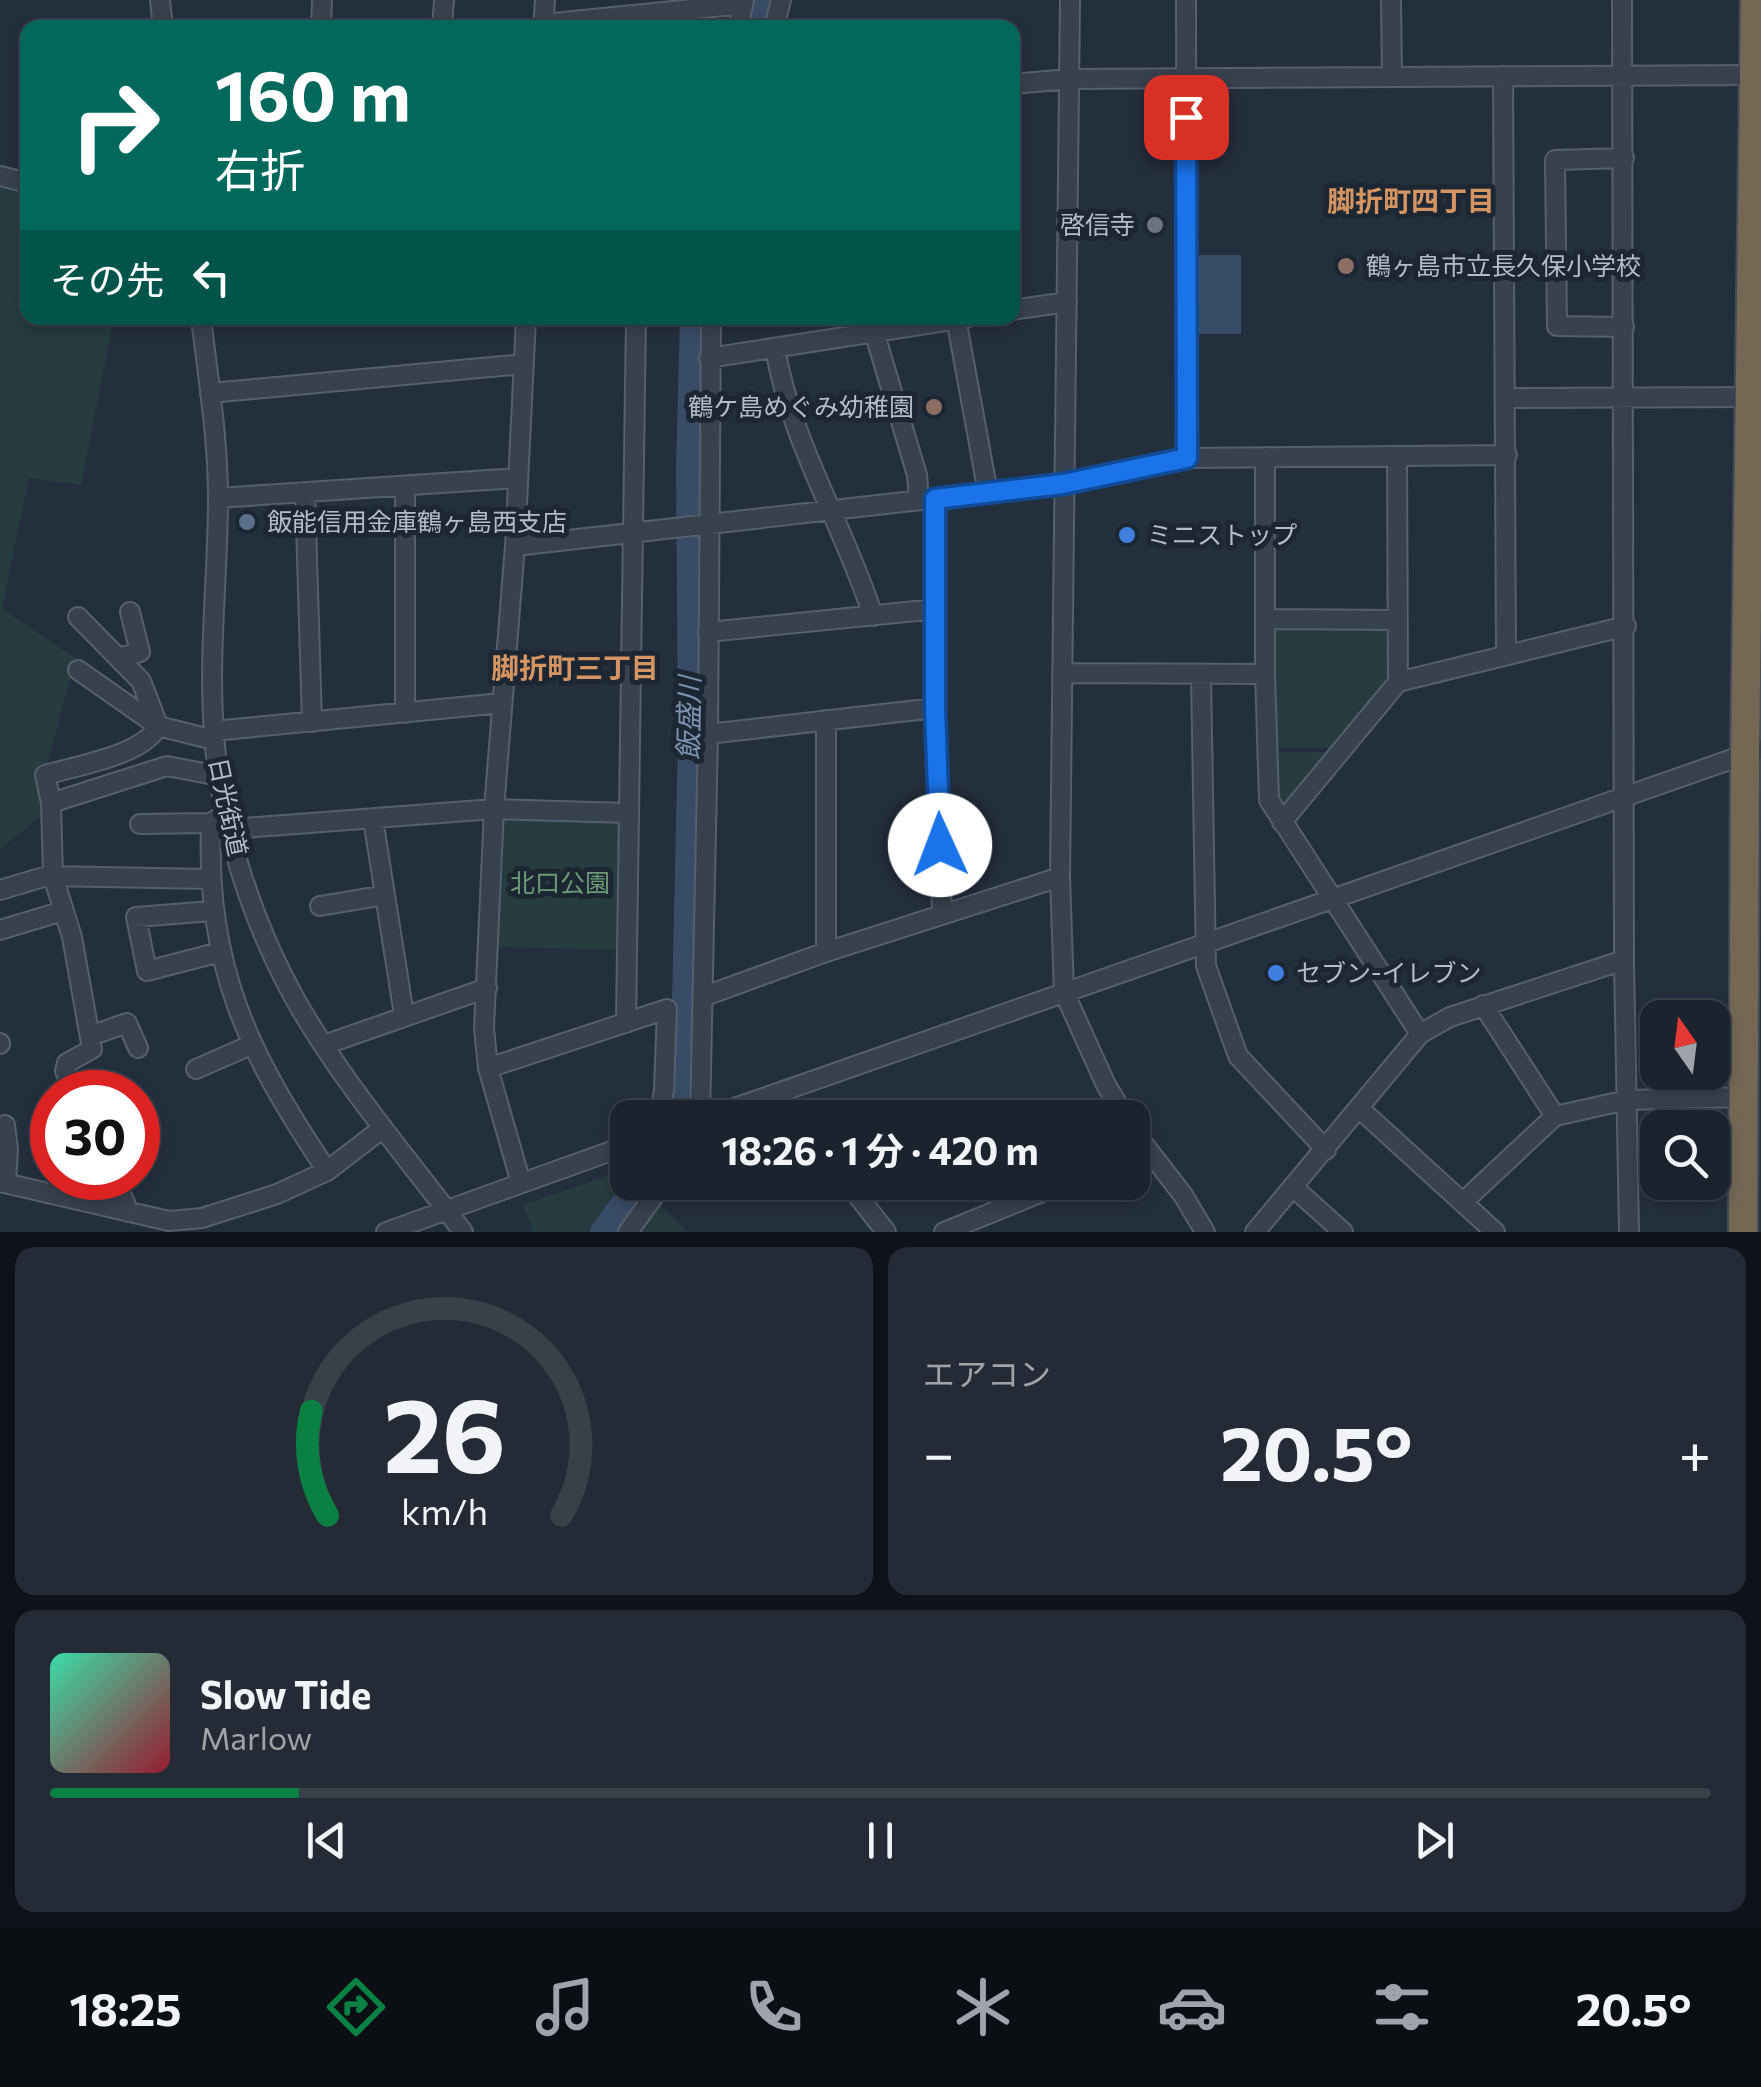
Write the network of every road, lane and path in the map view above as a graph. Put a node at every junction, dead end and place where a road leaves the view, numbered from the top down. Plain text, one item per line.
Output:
1 (1070, 0) edge
2 (1186, 0) edge
3 (1392, 0) edge
4 (1622, 0) edge
5 (1755, 0) edge
6 (744, 2) edge
7 (640, 8) edge
8 (575, 20) edge
9 (1623, 74) junction
10 (1755, 75) junction
11 (1392, 76) junction
12 (1504, 76) junction
13 (1070, 79) junction
14 (1185, 79) junction
15 (1020, 83) edge
16 (1624, 158) junction
17 (1067, 302) junction
18 (1020, 309) edge
19 (202, 325) edge
20 (526, 325) edge
21 (636, 325) edge
22 (711, 325) edge
23 (872, 325) edge
24 (960, 325) edge
25 (1624, 328) junction
26 (774, 348) junction
27 (709, 358) junction
28 (524, 364) junction
29 (210, 392) junction
30 (1624, 396) junction
31 (1752, 396) junction
32 (1507, 398) junction
33 (1507, 455) junction
34 (1397, 456) junction
35 (1265, 457) junction
36 (1187, 458) junction
37 (518, 478) junction
38 (1063, 484) junction
39 (406, 486) junction
40 (305, 492) junction
41 (988, 493) junction
42 (218, 498) junction
43 (927, 500) junction
44 (830, 510) junction
45 (709, 524) junction
46 (632, 534) junction
47 (515, 546) junction
48 (936, 609) junction
49 (130, 612) dead end
50 (873, 616) junction
51 (78, 617) dead end
52 (1265, 619) junction
53 (1397, 620) junction
54 (1626, 626) junction
55 (708, 632) junction
56 (1506, 654) junction
57 (121, 657) junction
58 (78, 670) dead end
59 (1062, 674) junction
60 (1264, 674) junction
61 (1201, 675) junction
62 (1398, 682) junction
63 (502, 703) junction
64 (935, 708) junction
65 (404, 712) junction
66 (826, 720) junction
67 (312, 722) junction
68 (158, 726) junction
69 (708, 734) junction
70 (214, 735) junction
71 (1753, 751) edge
72 (218, 776) junction
73 (1625, 796) junction
74 (51, 802) junction
75 (494, 809) junction
76 (628, 813) junction
77 (373, 818) junction
78 (223, 822) junction
79 (1282, 822) junction
80 (140, 824) dead end
81 (53, 876) junction
82 (1060, 877) junction
83 (209, 879) junction
84 (0, 890) edge
85 (385, 895) junction
86 (1332, 899) junction
87 (320, 906) dead end
88 (63, 911) junction
89 (212, 911) junction
90 (942, 913) junction
91 (0, 930) edge
92 (1204, 942) junction
93 (220, 952) junction
94 (826, 952) junction
95 (1624, 960) junction
96 (487, 988) junction
97 (1064, 992) junction
98 (704, 996) junction
99 (1483, 1005) junction
100 (404, 1015) junction
101 (626, 1023) junction
102 (1420, 1034) junction
103 (90, 1036) junction
104 (252, 1044) junction
105 (324, 1045) junction
106 (138, 1048) dead end
107 (488, 1068) junction
108 (196, 1069) dead end
109 (65, 1070) edge
110 (778, 1094) junction
111 (1746, 1098) junction
112 (662, 1100) edge
113 (703, 1100) edge
114 (759, 1100) edge
115 (783, 1100) edge
116 (1115, 1100) edge
117 (1627, 1100) junction
118 (0, 1105) edge
119 (1360, 1109) junction
120 (1555, 1116) junction
121 (383, 1128) junction
122 (1326, 1150) junction
123 (610, 1151) edge
124 (1150, 1161) edge
125 (326, 1171) junction
126 (3, 1183) edge
127 (522, 1183) junction
128 (1294, 1188) junction
129 (124, 1200) edge
130 (651, 1200) edge
131 (861, 1200) edge
132 (1022, 1200) edge
133 (1463, 1202) junction
134 (446, 1210) junction
135 (129, 1212) junction
136 (386, 1232) edge
137 (463, 1232) edge
138 (628, 1232) edge
139 (886, 1232) edge
140 (944, 1232) edge
141 (1205, 1232) edge
142 (1255, 1232) edge
143 (1342, 1232) edge
144 (1494, 1232) edge
145 (1629, 1232) edge
146 (1743, 1232) edge

1 - 13 street
2 - 14 street
3 - 11 street
4 - 9 street
5 - 10 highway
6 - 7 street
7 - 8 street
9 - 10 street
9 - 12 street
9 - 16 street
10 - 31 highway
11 - 12 street
11 - 14 street
12 - 32 street
13 - 14 street
13 - 15 street
13 - 17 street
14 - 36 street
16 - 25 street
16 - 25 street
17 - 18 street
17 - 38 street
19 - 29 street, 日光街道
20 - 28 street
21 - 46 street
22 - 27 street
23 - 26 street
23 - 43 street
24 - 41 street
25 - 30 street
26 - 27 street
26 - 44 street
27 - 45 street
28 - 29 street
28 - 37 street
29 - 42 street, 日光街道
30 - 31 street
30 - 32 street
30 - 54 street
31 - 71 highway
32 - 33 street
33 - 34 street
33 - 56 street
34 - 35 street
34 - 53 street
35 - 36 street
35 - 52 street
36 - 38 street
37 - 39 street
37 - 47 street
38 - 41 street
38 - 59 street
39 - 40 street
39 - 65 street
40 - 42 street
40 - 67 street
41 - 43 street
42 - 70 street, 日光街道
43 - 44 street
43 - 48 street
44 - 45 street
44 - 50 street
45 - 46 street
45 - 55 street
46 - 47 street
46 - 76 street
47 - 63 street
48 - 50 street
48 - 64 street
49 - 57 street
50 - 55 street
51 - 57 street
52 - 53 street
52 - 60 street
53 - 62 street
54 - 56 street
54 - 73 street
55 - 69 street
56 - 62 street
57 - 68 street
58 - 68 street
59 - 61 street
59 - 82 street
60 - 61 street
60 - 79 street
61 - 92 street
62 - 79 street
63 - 65 street
63 - 75 street
64 - 66 street
64 - 90 street
65 - 67 street
66 - 69 street
66 - 94 street
67 - 70 street
68 - 70 street
68 - 74 street
69 - 98 street
70 - 72 street, 日光街道
71 - 73 street
71 - 111 highway
72 - 74 street
72 - 78 street, 日光街道
73 - 86 street
73 - 95 street
74 - 81 street
75 - 76 street
75 - 77 street
75 - 96 street
76 - 101 street
77 - 78 street
77 - 85 street
78 - 80 street
78 - 83 street
78 - 105 street, 日光街道
79 - 86 street
81 - 83 street
81 - 84 street
81 - 88 street
82 - 90 street
82 - 97 street
83 - 89 street
85 - 87 street
85 - 100 street
86 - 92 street
86 - 102 street
88 - 91 street
88 - 103 street
89 - 93 street
89 - 93 street
90 - 94 street
92 - 97 street
92 - 122 street
93 - 104 street
94 - 98 street
95 - 99 street
95 - 117 street
96 - 100 street
96 - 107 street
97 - 110 street
97 - 116 street
98 - 113 street
99 - 102 street
99 - 120 street
100 - 105 street
101 - 107 street
101 - 112 street
102 - 119 street
103 - 106 street
103 - 109 street
104 - 108 street
104 - 125 street
105 - 121 street, 日光街道
107 - 127 street
110 - 114 street
110 - 115 street
111 - 117 street
111 - 146 highway
117 - 120 street
117 - 145 street
118 - 126 street
119 - 122 street
119 - 133 street
120 - 133 street
121 - 125 street
121 - 134 street, 日光街道
122 - 128 street
123 - 127 street
124 - 141 street
125 - 135 street
126 - 135 street
127 - 134 street
128 - 142 street
128 - 143 street
129 - 135 street
130 - 138 street
131 - 139 street
132 - 140 street
133 - 144 street
134 - 136 street
134 - 137 street, 日光街道

